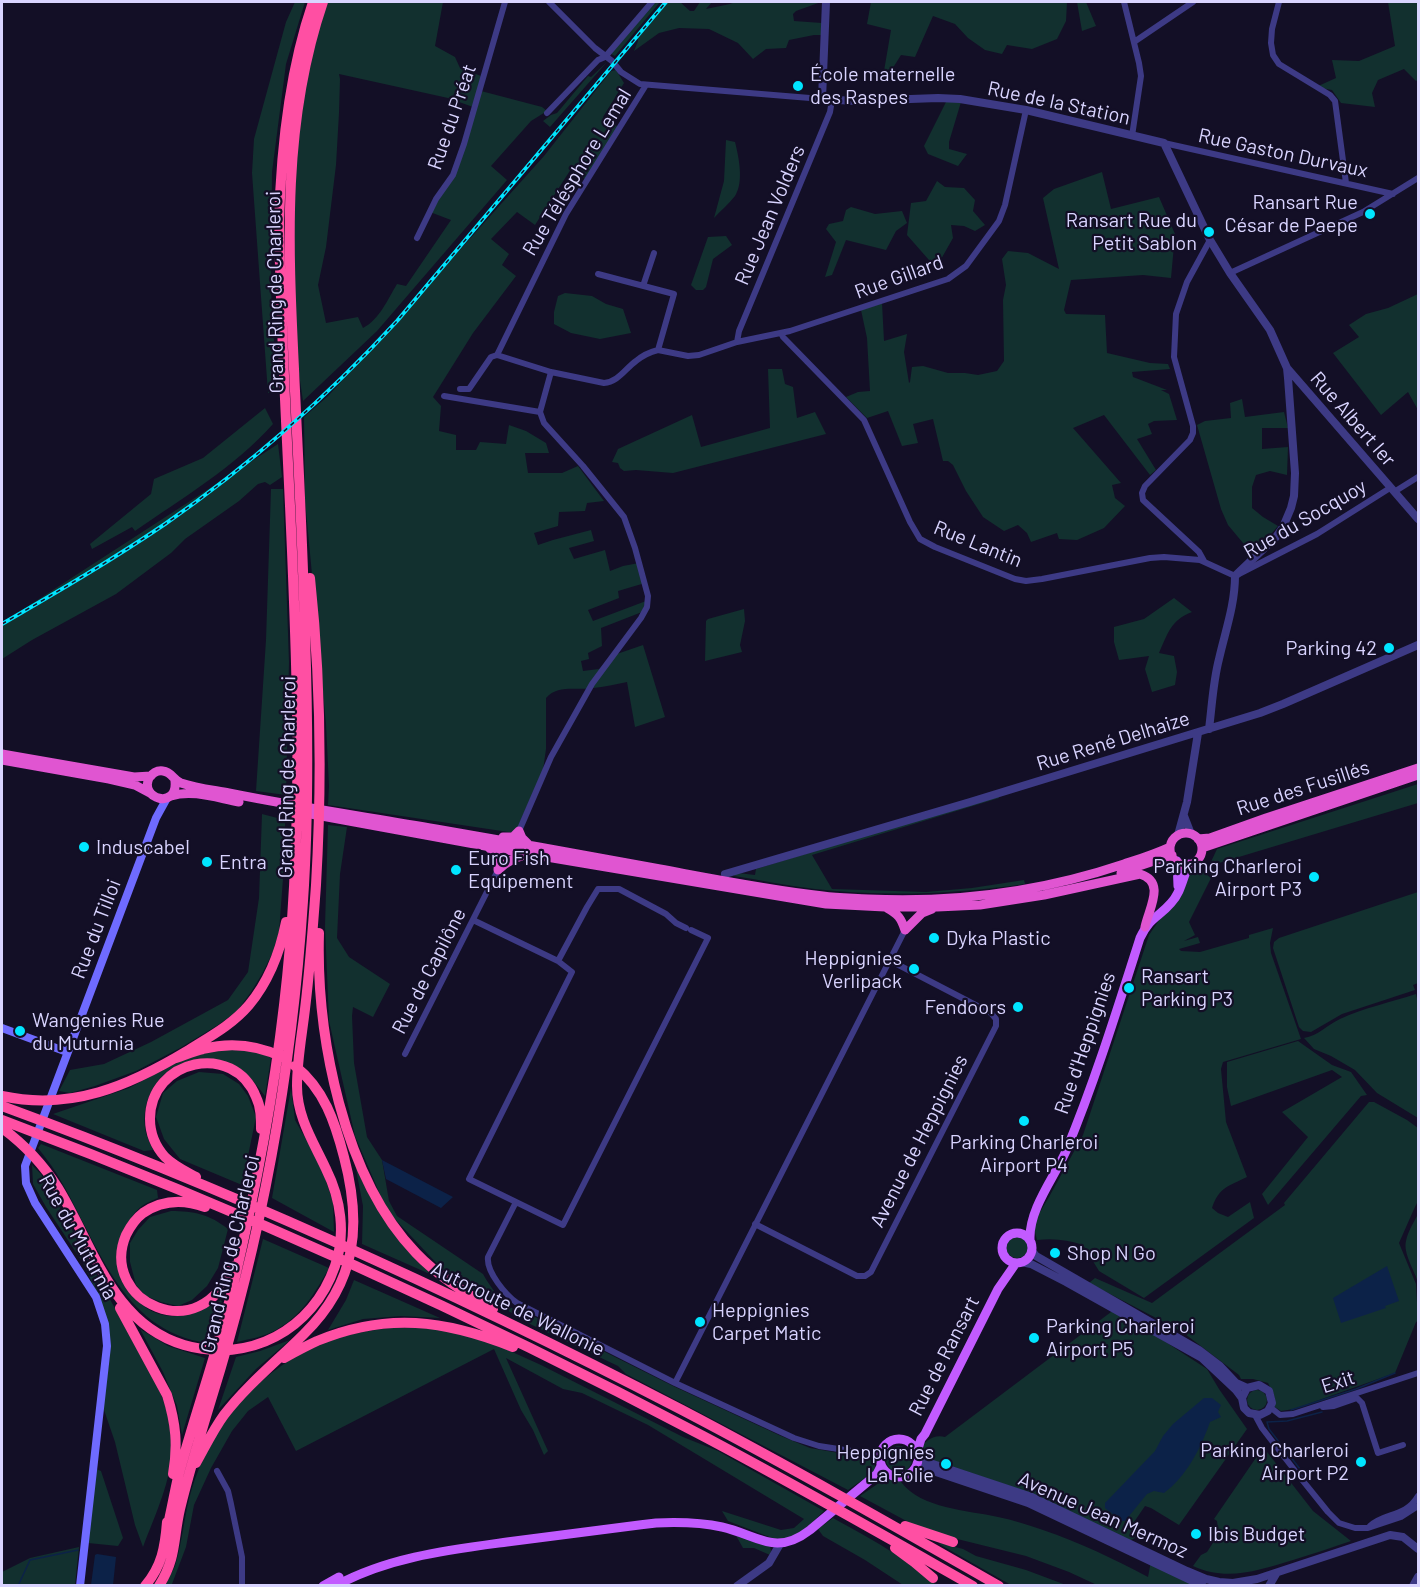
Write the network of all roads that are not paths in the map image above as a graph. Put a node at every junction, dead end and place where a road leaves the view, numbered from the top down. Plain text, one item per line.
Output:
1 (313, 2) edge
2 (323, 2) edge
3 (506, 2) edge
4 (549, 2) edge
5 (652, 2) edge
6 (826, 2) edge
7 (1124, 2) edge
8 (1194, 2) edge
9 (1279, 2) edge
10 (1134, 42) junction
11 (605, 57) junction
12 (646, 85) junction
13 (822, 99) junction
14 (832, 100) junction
15 (1026, 110) junction
16 (547, 113) dead end
17 (1132, 136) junction
18 (1164, 143) junction
19 (1419, 178) edge
20 (1346, 183) junction
21 (1393, 194) junction
22 (417, 238) dead end
23 (1210, 240) junction
24 (654, 253) dead end
25 (1230, 273) junction
26 (598, 274) dead end
27 (644, 286) junction
28 (781, 333) junction
29 (737, 342) junction
30 (658, 350) junction
31 (497, 355) junction
32 (1287, 368) junction
33 (551, 372) junction
34 (460, 389) dead end
35 (444, 396) dead end
36 (540, 412) junction
37 (1419, 477) edge
38 (1392, 490) junction
39 (1419, 519) edge
40 (302, 548) junction
41 (1204, 561) junction
42 (1235, 576) junction
43 (1419, 645) edge
44 (1209, 729) junction
45 (1198, 733) junction
46 (2, 754) edge
47 (2, 760) edge
48 (1419, 768) edge
49 (1419, 775) edge
50 (151, 776) junction
51 (175, 781) junction
52 (151, 794) junction
53 (169, 797) junction
54 (268, 804) junction
55 (1184, 814) junction
56 (156, 818) junction
57 (519, 831) junction
58 (1178, 836) junction
59 (1197, 840) junction
60 (489, 842) junction
61 (530, 849) junction
62 (1173, 855) junction
63 (1189, 864) junction
64 (498, 870) junction
65 (725, 874) joint
66 (713, 878) junction
67 (1100, 882) junction
68 (316, 885) junction
69 (1179, 891) junction
70 (938, 907) junction
71 (885, 908) junction
72 (292, 911) junction
73 (473, 920) junction
74 (1145, 927) junction
75 (904, 930) junction
76 (889, 960) junction
77 (558, 961) junction
78 (2, 1028) edge
79 (67, 1052) junction
80 (405, 1054) dead end
81 (176, 1058) junction
82 (2, 1096) edge
83 (2, 1106) edge
84 (2, 1120) edge
85 (2, 1128) edge
86 (262, 1150) junction
87 (207, 1187) junction
88 (516, 1202) junction
89 (220, 1207) junction
90 (1034, 1215) junction
91 (755, 1224) junction
92 (1018, 1232) junction
93 (1030, 1239) junction
94 (1032, 1251) junction
95 (240, 1254) junction
96 (1006, 1258) junction
97 (1019, 1262) junction
98 (998, 1289) junction
99 (113, 1291) junction
100 (506, 1322) junction
101 (542, 1354) junction
102 (273, 1363) junction
103 (1419, 1373) edge
104 (675, 1383) junction
105 (1247, 1388) junction
106 (1242, 1398) junction
107 (1270, 1407) junction
108 (1302, 1411) junction
109 (1255, 1415) junction
110 (921, 1439) junction
111 (909, 1442) junction
112 (1403, 1445) dead end
113 (882, 1450) junction
114 (871, 1454) junction
115 (917, 1455) junction
116 (878, 1469) junction
117 (915, 1469) junction
118 (217, 1471) dead end
119 (188, 1476) junction
120 (1419, 1496) edge
121 (1419, 1506) edge
122 (1404, 1512) junction
123 (872, 1513) junction
124 (869, 1527) junction
125 (166, 1529) junction
126 (953, 1542) dead end
127 (780, 1544) junction
128 (1419, 1549) edge
129 (1276, 1574) junction
130 (1419, 1577) edge
131 (933, 1578) dead end
132 (1416, 1585) edge
133 (80, 1586) edge
134 (145, 1586) edge
135 (159, 1586) edge
136 (242, 1586) edge
137 (323, 1586) edge
138 (335, 1586) edge
139 (737, 1586) edge
140 (973, 1586) edge
141 (999, 1586) edge
142 (1203, 1586) edge
143 (1269, 1586) edge

1 - 72 highway, Grand Ring de Charleroi
2 - 40 highway, Grand Ring de Charleroi
3 - 22 street, Rue du Préat
4 - 11 street, Rue de la Station
5 - 11 street
6 - 13 street
7 - 10 street
8 - 10 street
9 - 20 street
10 - 17 street
11 - 12 street, Rue de la Station
11 - 16 street
12 - 13 street, Rue de la Station
12 - 31 street, Rue Télésphore Lemal
13 - 14 street, Rue de la Station
14 - 15 street, Rue de la Station
14 - 29 street, Rue Jean Volders
15 - 17 street, Rue de la Station
15 - 28 street, Rue Gillard
17 - 18 street, Rue de la Station
18 - 20 street, Rue Gaston Durvaux
18 - 23 street
19 - 21 street
20 - 21 street, Rue Gaston Durvaux
21 - 25 street
23 - 25 street
23 - 41 street
24 - 27 street
25 - 32 street
26 - 27 street
27 - 30 street
28 - 29 street, Rue Gillard
28 - 41 street, Rue Lantin
29 - 30 street, Rue Gillard
30 - 33 street
31 - 33 street
31 - 34 street, Rue Télésphore Lemal
32 - 38 street, Rue Albert Ier
32 - 42 street
33 - 36 street
35 - 36 street
36 - 57 street
37 - 38 street, Rue du Socquoy
38 - 39 street, Rue Albert Ier
38 - 42 street, Rue du Socquoy
40 - 68 highway
40 - 119 highway, Grand Ring de Charleroi
41 - 42 street, Rue Lantin
42 - 44 street
43 - 44 street, Rue René Delhaize
44 - 45 street, Rue René Delhaize
45 - 55 street
45 - 65 street, Rue René Delhaize
46 - 50 highway
47 - 52 highway
48 - 59 highway, Rue des Fusillés
49 - 59 highway, Rue des Fusillés
50 - 51 highway
50 - 52 highway
51 - 53 highway
51 - 54 highway
52 - 53 highway
52 - 56 main road
53 - 54 highway
53 - 56 main road, Rue du Tilloi
54 - 60 highway
55 - 58 street
55 - 59 street
56 - 79 main road, Rue du Tilloi
57 - 60 highway
57 - 61 highway
58 - 59 highway
58 - 62 highway
59 - 63 highway
60 - 61 highway
60 - 64 highway
61 - 64 highway
61 - 66 highway
61 - 71 highway
62 - 63 highway
62 - 66 highway
62 - 67 highway
62 - 69 main road
63 - 69 main road, Rue d'Heppignies
64 - 73 street, Rue de Capilône
65 - 66 highway
67 - 70 highway
67 - 74 highway
68 - 99 highway
68 - 100 highway
69 - 74 main road, Rue d'Heppignies
70 - 71 highway
70 - 75 highway
71 - 75 highway
72 - 81 highway
72 - 86 highway, Grand Ring de Charleroi
73 - 77 street
73 - 80 street, Rue de Capilône
74 - 90 main road, Rue d'Heppignies
75 - 76 street
76 - 91 street
76 - 91 street, Avenue de Heppignies
77 - 88 street
77 - 88 street
78 - 79 main road
79 - 133 main road, Rue du Muturnia
81 - 82 highway
81 - 102 highway
83 - 87 highway, Autoroute de Wallonie
84 - 89 highway, Autoroute de Wallonie
85 - 99 highway
86 - 87 highway
86 - 95 highway, Grand Ring de Charleroi
87 - 100 highway, Autoroute de Wallonie
88 - 104 street
89 - 95 highway
89 - 101 highway, Autoroute de Wallonie
90 - 92 main road, Rue d'Heppignies
90 - 93 main road, Rue d'Heppignies
91 - 104 street
92 - 93 main road
92 - 96 main road
93 - 94 main road
94 - 97 main road
94 - 105 street
95 - 125 highway, Grand Ring de Charleroi
96 - 97 main road
96 - 98 main road, Rue de Ransart
97 - 98 main road, Rue de Ransart
97 - 106 street
98 - 110 main road, Rue de Ransart
99 - 125 highway
100 - 123 highway, Autoroute de Wallonie
101 - 102 highway
101 - 124 highway, Autoroute de Wallonie
102 - 119 highway
103 - 108 street, Exit
104 - 114 street
105 - 106 street
105 - 107 street
106 - 109 street
107 - 108 street, Exit
107 - 109 street
108 - 112 street
109 - 122 street
110 - 111 main road, Rue de Ransart
110 - 115 main road, Rue de Ransart
111 - 113 main road
111 - 115 main road
113 - 114 street
113 - 116 main road
114 - 116 street
115 - 117 main road
115 - 129 street, Avenue Jean Mermoz
116 - 117 main road
116 - 127 main road
117 - 142 street, Avenue Jean Mermoz
118 - 136 street
119 - 135 highway, Grand Ring de Charleroi
120 - 122 street
121 - 122 street
123 - 126 highway
123 - 141 highway, Autoroute de Wallonie
124 - 131 highway
124 - 140 highway, Autoroute de Wallonie
125 - 134 highway
127 - 137 main road
127 - 138 main road
127 - 139 street
128 - 129 street, Avenue Jean Mermoz
129 - 143 street
130 - 132 street

